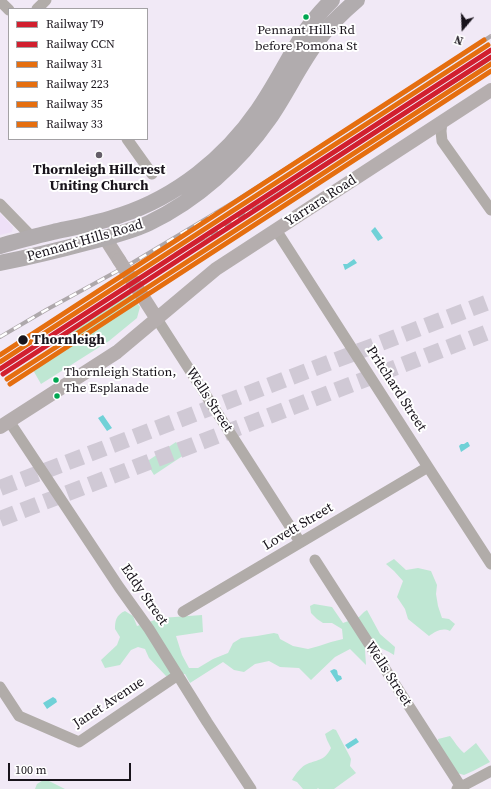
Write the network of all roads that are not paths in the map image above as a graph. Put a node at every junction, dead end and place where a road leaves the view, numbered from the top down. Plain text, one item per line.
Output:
1 (46, 0) edge
2 (332, 0) edge
3 (356, 0) edge
4 (0, 1) edge
5 (38, 8) edge
6 (8, 9) edge
7 (491, 90) edge
8 (442, 122) junction
9 (128, 140) edge
10 (152, 174) dead end
11 (0, 204) edge
12 (491, 210) edge
13 (276, 230) junction
14 (54, 232) junction
15 (32, 237) junction
16 (104, 238) junction
17 (0, 246) edge
18 (0, 263) edge
19 (157, 319) junction
20 (4, 424) edge
21 (428, 467) junction
22 (300, 542) junction
23 (315, 560) dead end
24 (491, 564) edge
25 (183, 612) dead end
26 (178, 675) junction
27 (0, 687) edge
28 (491, 771) edge
29 (459, 788) edge
30 (250, 789) edge

1 - 5 street
2 - 14 highway, Pennant Hills Road
3 - 16 highway, Pennant Hills Road
4 - 6 street
7 - 8 main road, Yarrara Road
8 - 12 street
8 - 13 main road, Yarrara Road
9 - 10 street
11 - 15 street
13 - 19 main road, Yarrara Road
13 - 21 street, Pritchard Street
14 - 15 highway, Pennant Hills Road
14 - 16 highway
15 - 17 highway, Pennant Hills Road
16 - 18 highway, Pennant Hills Road
16 - 19 main road, Wells Street, bridge
19 - 20 main road, Yarrara Road
19 - 22 street, Wells Street
20 - 26 street, Eddy Street
21 - 22 street, Lovett Street
21 - 24 street, Pritchard Street
22 - 25 street, Lovett Street
23 - 29 street, Wells Street
26 - 27 street, Janet Avenue
26 - 30 street, Eddy Street
28 - 29 street

